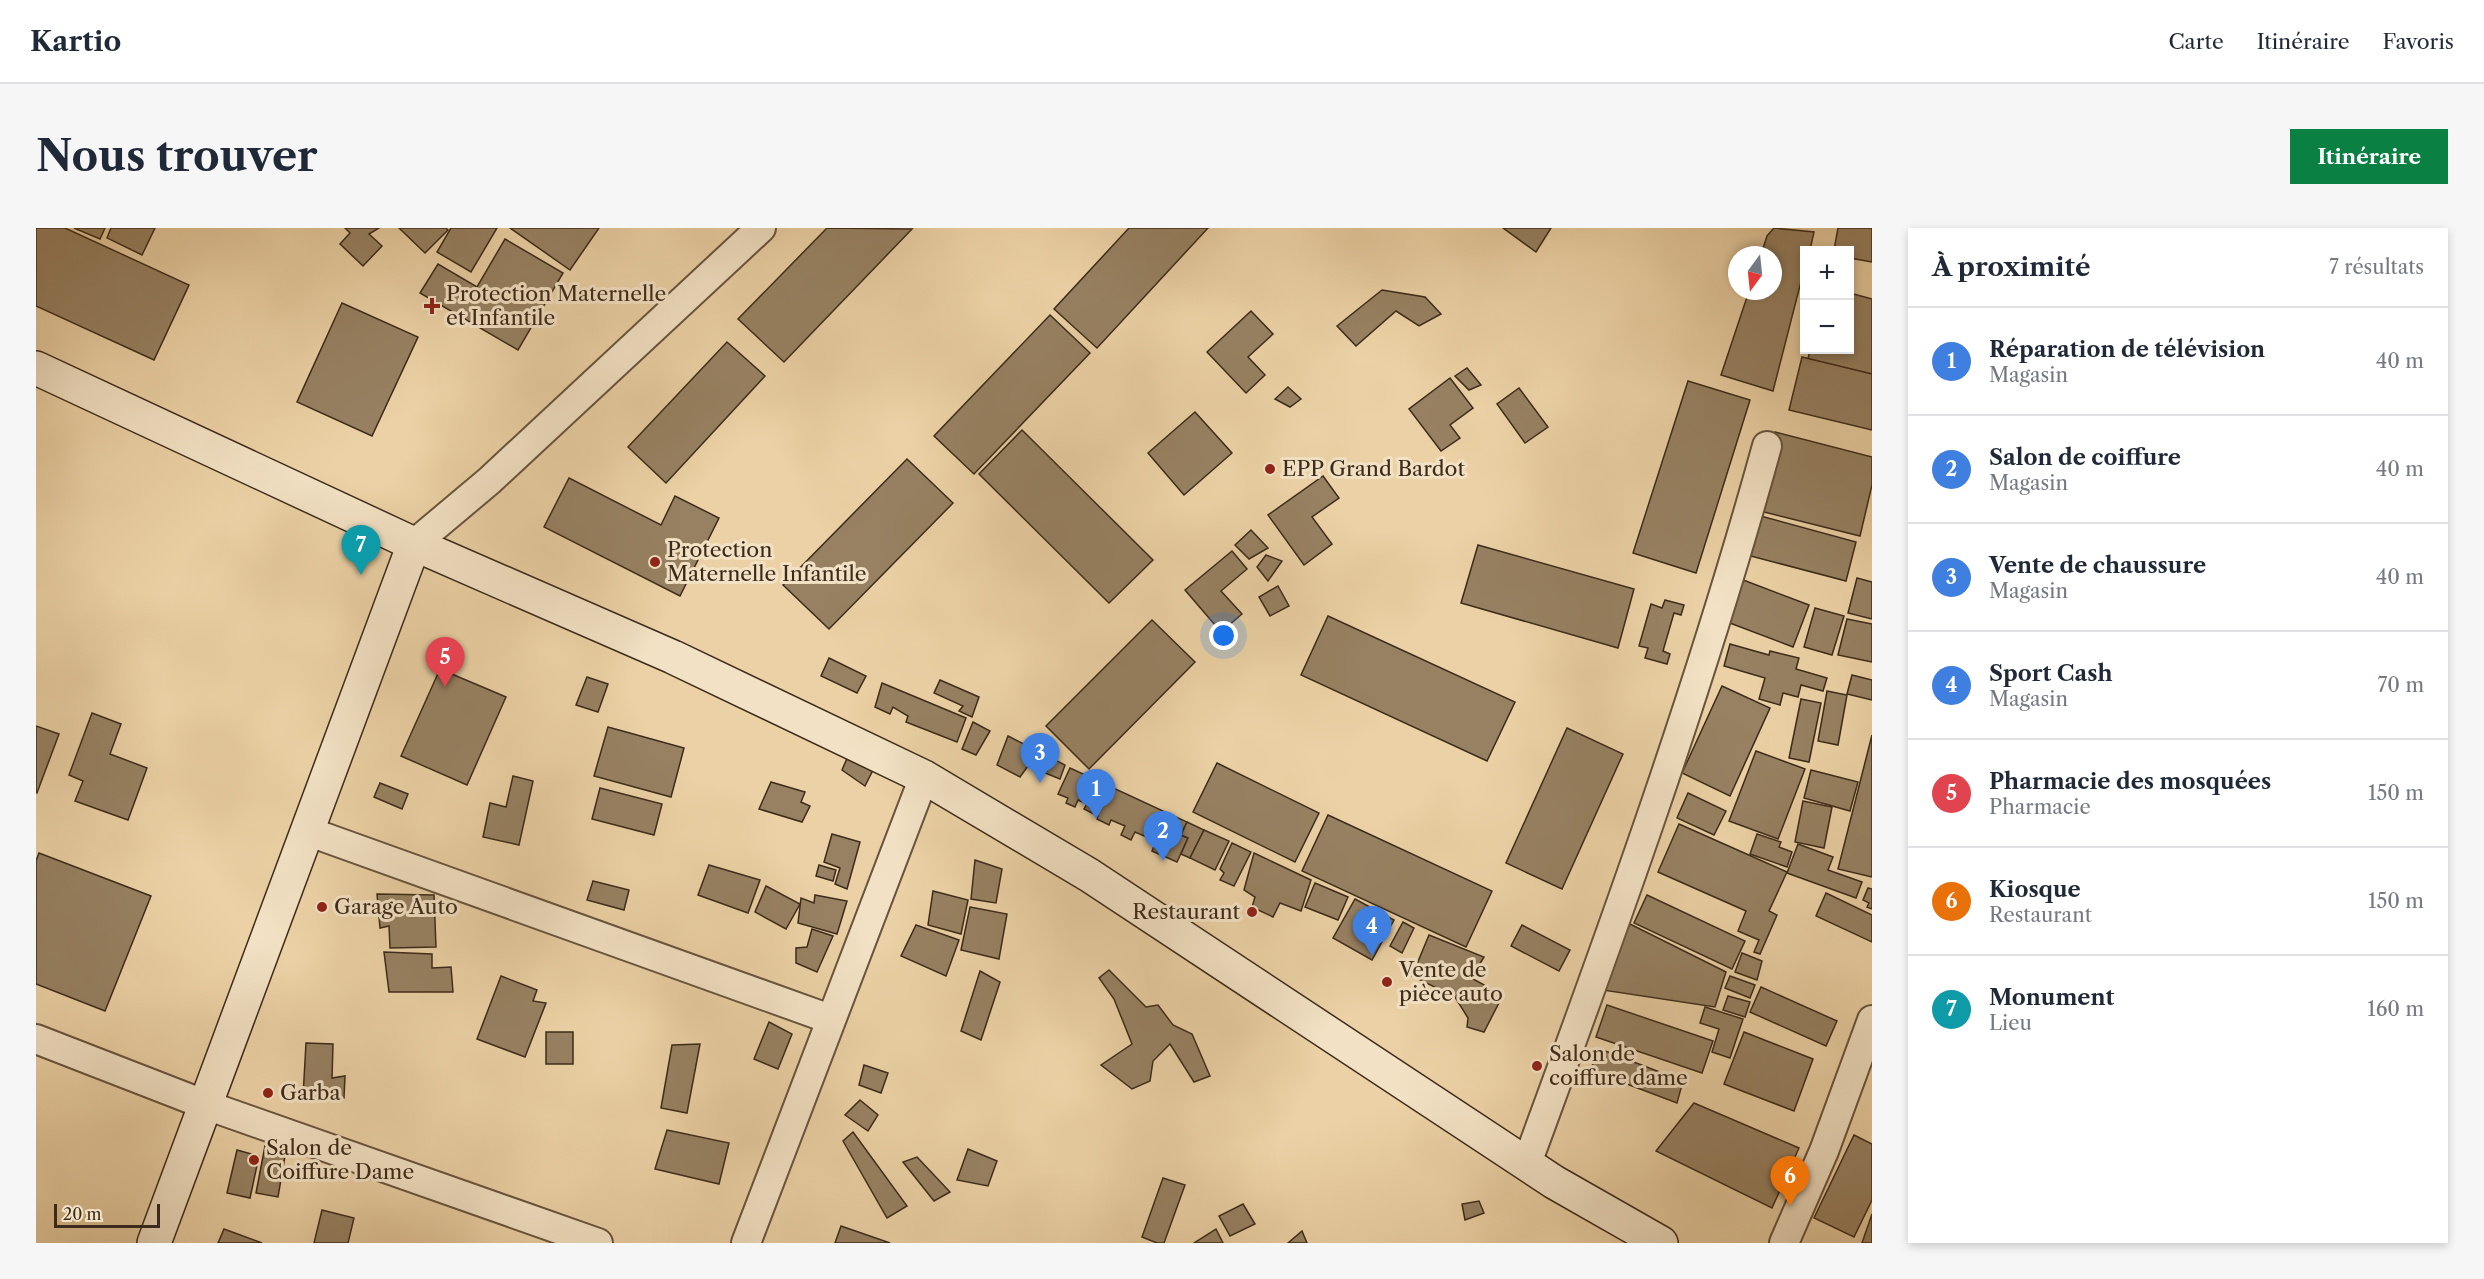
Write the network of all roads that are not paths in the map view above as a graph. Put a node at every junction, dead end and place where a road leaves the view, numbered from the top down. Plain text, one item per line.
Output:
1 (754, 230) edge
2 (36, 368) edge
3 (1767, 446) dead end
4 (414, 544) junction
5 (924, 777) junction
6 (307, 831) junction
7 (830, 1019) junction
8 (1872, 1020) edge
9 (36, 1039) edge
10 (206, 1105) junction
11 (1527, 1163) junction
12 (154, 1243) edge
13 (598, 1243) edge
14 (746, 1243) edge
15 (1661, 1243) edge
16 (1784, 1243) edge

1 - 4 street
2 - 4 street
3 - 11 street
4 - 5 street
4 - 6 street
5 - 7 street
5 - 11 street
6 - 7 street
6 - 10 street
7 - 14 street
8 - 16 street
9 - 10 street
10 - 12 street
10 - 13 street
11 - 15 street

